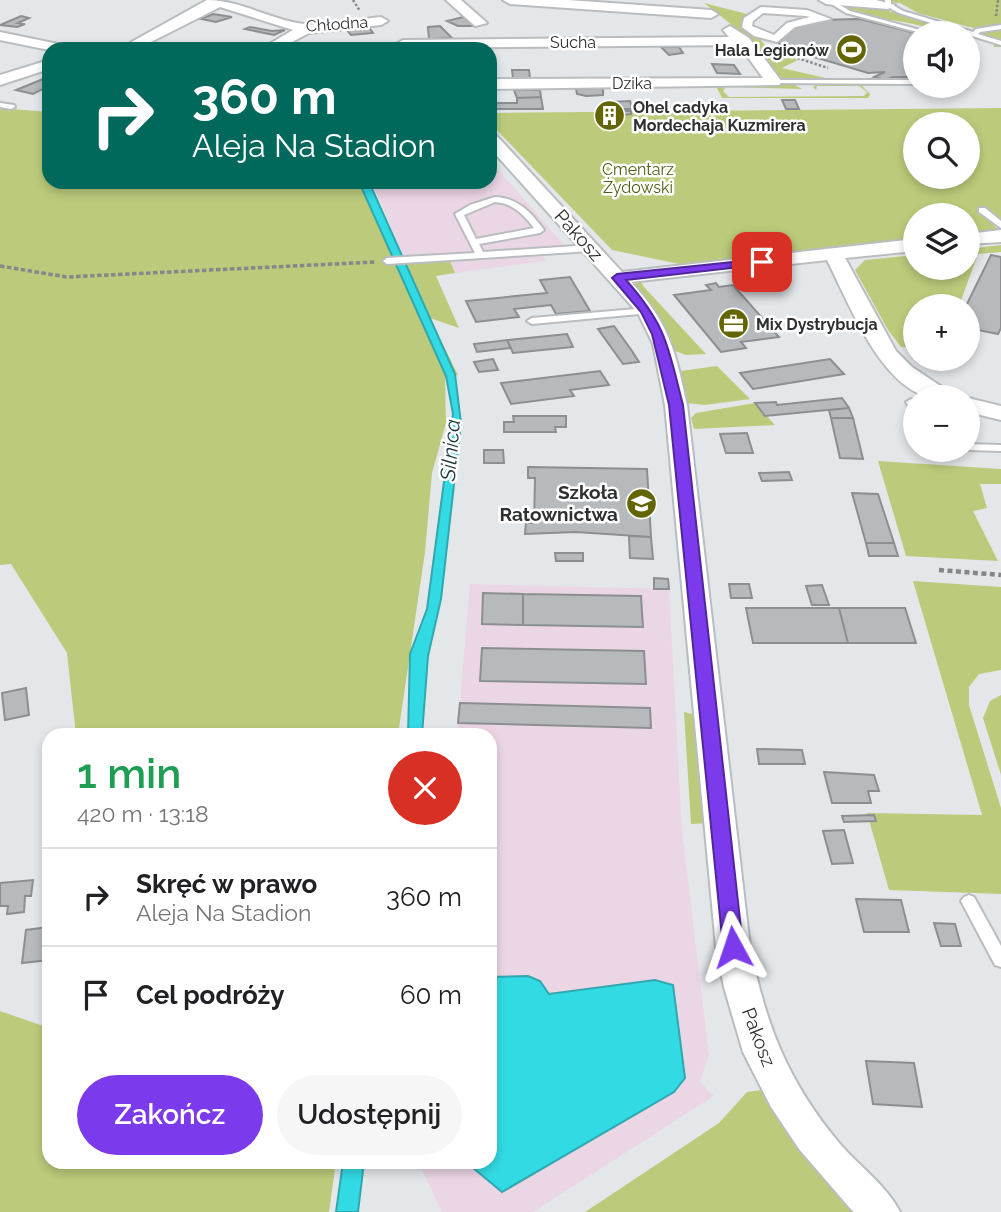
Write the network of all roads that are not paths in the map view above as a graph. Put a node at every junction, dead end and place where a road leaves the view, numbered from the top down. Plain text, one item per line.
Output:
1 (453, 0) edge
2 (510, 0) edge
3 (692, 0) edge
4 (827, 0) edge
5 (216, 1) edge
6 (888, 3) edge
7 (369, 8) dead end
8 (711, 14) junction
9 (381, 21) junction
10 (939, 21) edge
11 (480, 23) dead end
12 (903, 26) edge
13 (1001, 27) edge
14 (306, 29) junction
15 (980, 30) edge
16 (0, 36) edge
17 (764, 36) joint
18 (980, 36) edge
19 (744, 41) junction
20 (139, 42) edge
21 (281, 42) edge
22 (401, 42) edge
23 (1001, 43) edge
24 (42, 45) edge
25 (497, 45) edge
26 (42, 66) edge
27 (0, 80) edge
28 (774, 82) junction
29 (805, 82) junction
30 (903, 82) edge
31 (497, 84) edge
32 (807, 91) dead end
33 (0, 106) edge
34 (10, 107) dead end
35 (497, 146) edge
36 (982, 210) dead end
37 (1001, 225) edge
38 (1001, 236) edge
39 (980, 238) edge
40 (474, 242) junction
41 (903, 246) edge
42 (591, 248) junction
43 (833, 254) junction
44 (481, 256) junction
45 (387, 261) road end
46 (617, 278) junction
47 (647, 311) junction
48 (532, 321) dead end
49 (918, 385) edge
50 (980, 408) edge
51 (1001, 412) edge
52 (980, 447) edge
53 (1001, 448) edge
54 (969, 901) dead end
55 (1001, 961) edge
56 (880, 1212) edge

1 - 11 street
2 - 8 street
3 - 8 street
4 - 6 street
4 - 12 lane
5 - 14 street, Chłodna
5 - 20 street
6 - 10 lane
7 - 9 street
8 - 19 street
9 - 14 street, Chłodna
9 - 22 street
13 - 15 lane
14 - 21 street
16 - 24 street
17 - 17 street
18 - 23 lane
19 - 25 street, Sucha
19 - 28 street
26 - 27 street
28 - 29 lane
28 - 31 street, Dzika
29 - 30 lane
29 - 32 lane
33 - 34 lane
35 - 42 street, Pakosz
36 - 37 lane
38 - 39 street
40 - 40 lane
40 - 44 lane
41 - 43 street
42 - 44 lane
42 - 46 street, Pakosz
43 - 46 street
43 - 49 street
44 - 45 lane
46 - 47 street, Pakosz
47 - 48 lane
47 - 56 street, Pakosz
50 - 51 street
52 - 53 lane
54 - 55 lane

